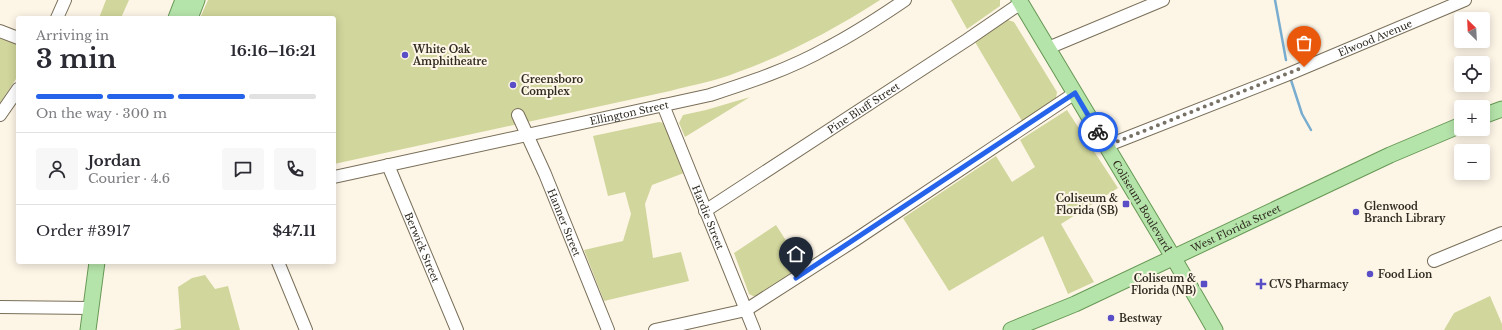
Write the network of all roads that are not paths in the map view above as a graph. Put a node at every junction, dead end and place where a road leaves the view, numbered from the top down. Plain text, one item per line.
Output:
1 (65, 0) edge
2 (183, 0) edge
3 (197, 0) edge
4 (905, 0) edge
5 (1163, 0) edge
6 (1466, 0) edge
7 (1020, 1) edge
8 (58, 16) edge
9 (177, 16) edge
10 (191, 16) edge
11 (0, 30) edge
12 (16, 37) edge
13 (1048, 48) junction
14 (16, 92) edge
15 (1075, 93) junction
16 (663, 105) junction
17 (1502, 109) edge
18 (1490, 113) edge
19 (0, 115) edge
20 (518, 115) dead end
21 (1454, 128) edge
22 (527, 135) junction
23 (1106, 146) junction
24 (388, 165) junction
25 (336, 177) edge
26 (705, 211) junction
27 (1502, 233) edge
28 (1174, 257) junction
29 (1434, 261) dead end
30 (97, 264) edge
31 (279, 264) edge
32 (0, 307) edge
33 (90, 308) junction
34 (746, 310) junction
35 (88, 330) edge
36 (306, 330) edge
37 (457, 330) edge
38 (608, 330) edge
39 (655, 330) edge
40 (754, 330) edge
41 (1011, 330) edge
42 (1215, 330) edge

1 - 8 street
2 - 9 main road
3 - 10 main road
4 - 16 street, Ellington Street
5 - 13 street
6 - 23 street, Elwood Avenue
7 - 13 main road, Coliseum Boulevard
7 - 26 street, Pine Bluff Street
11 - 12 street
13 - 15 main road, Coliseum Boulevard
14 - 19 street
15 - 23 main road, Coliseum Boulevard
15 - 34 street
16 - 22 street, Ellington Street
16 - 26 street, Hardie Street
17 - 18 main road
20 - 22 street, Hanner Street
21 - 28 main road, West Florida Street
22 - 24 street, Ellington Street
22 - 38 street, Hanner Street
23 - 28 main road, Coliseum Boulevard
24 - 25 street, Ellington Street
24 - 37 street, Berwick Street
26 - 34 street, Hardie Street
27 - 29 street
28 - 41 main road, West Florida Street
28 - 42 main road, Coliseum Boulevard
30 - 33 main road
31 - 36 street
32 - 33 street
33 - 35 main road
34 - 39 street
34 - 40 street, Hardie Street

